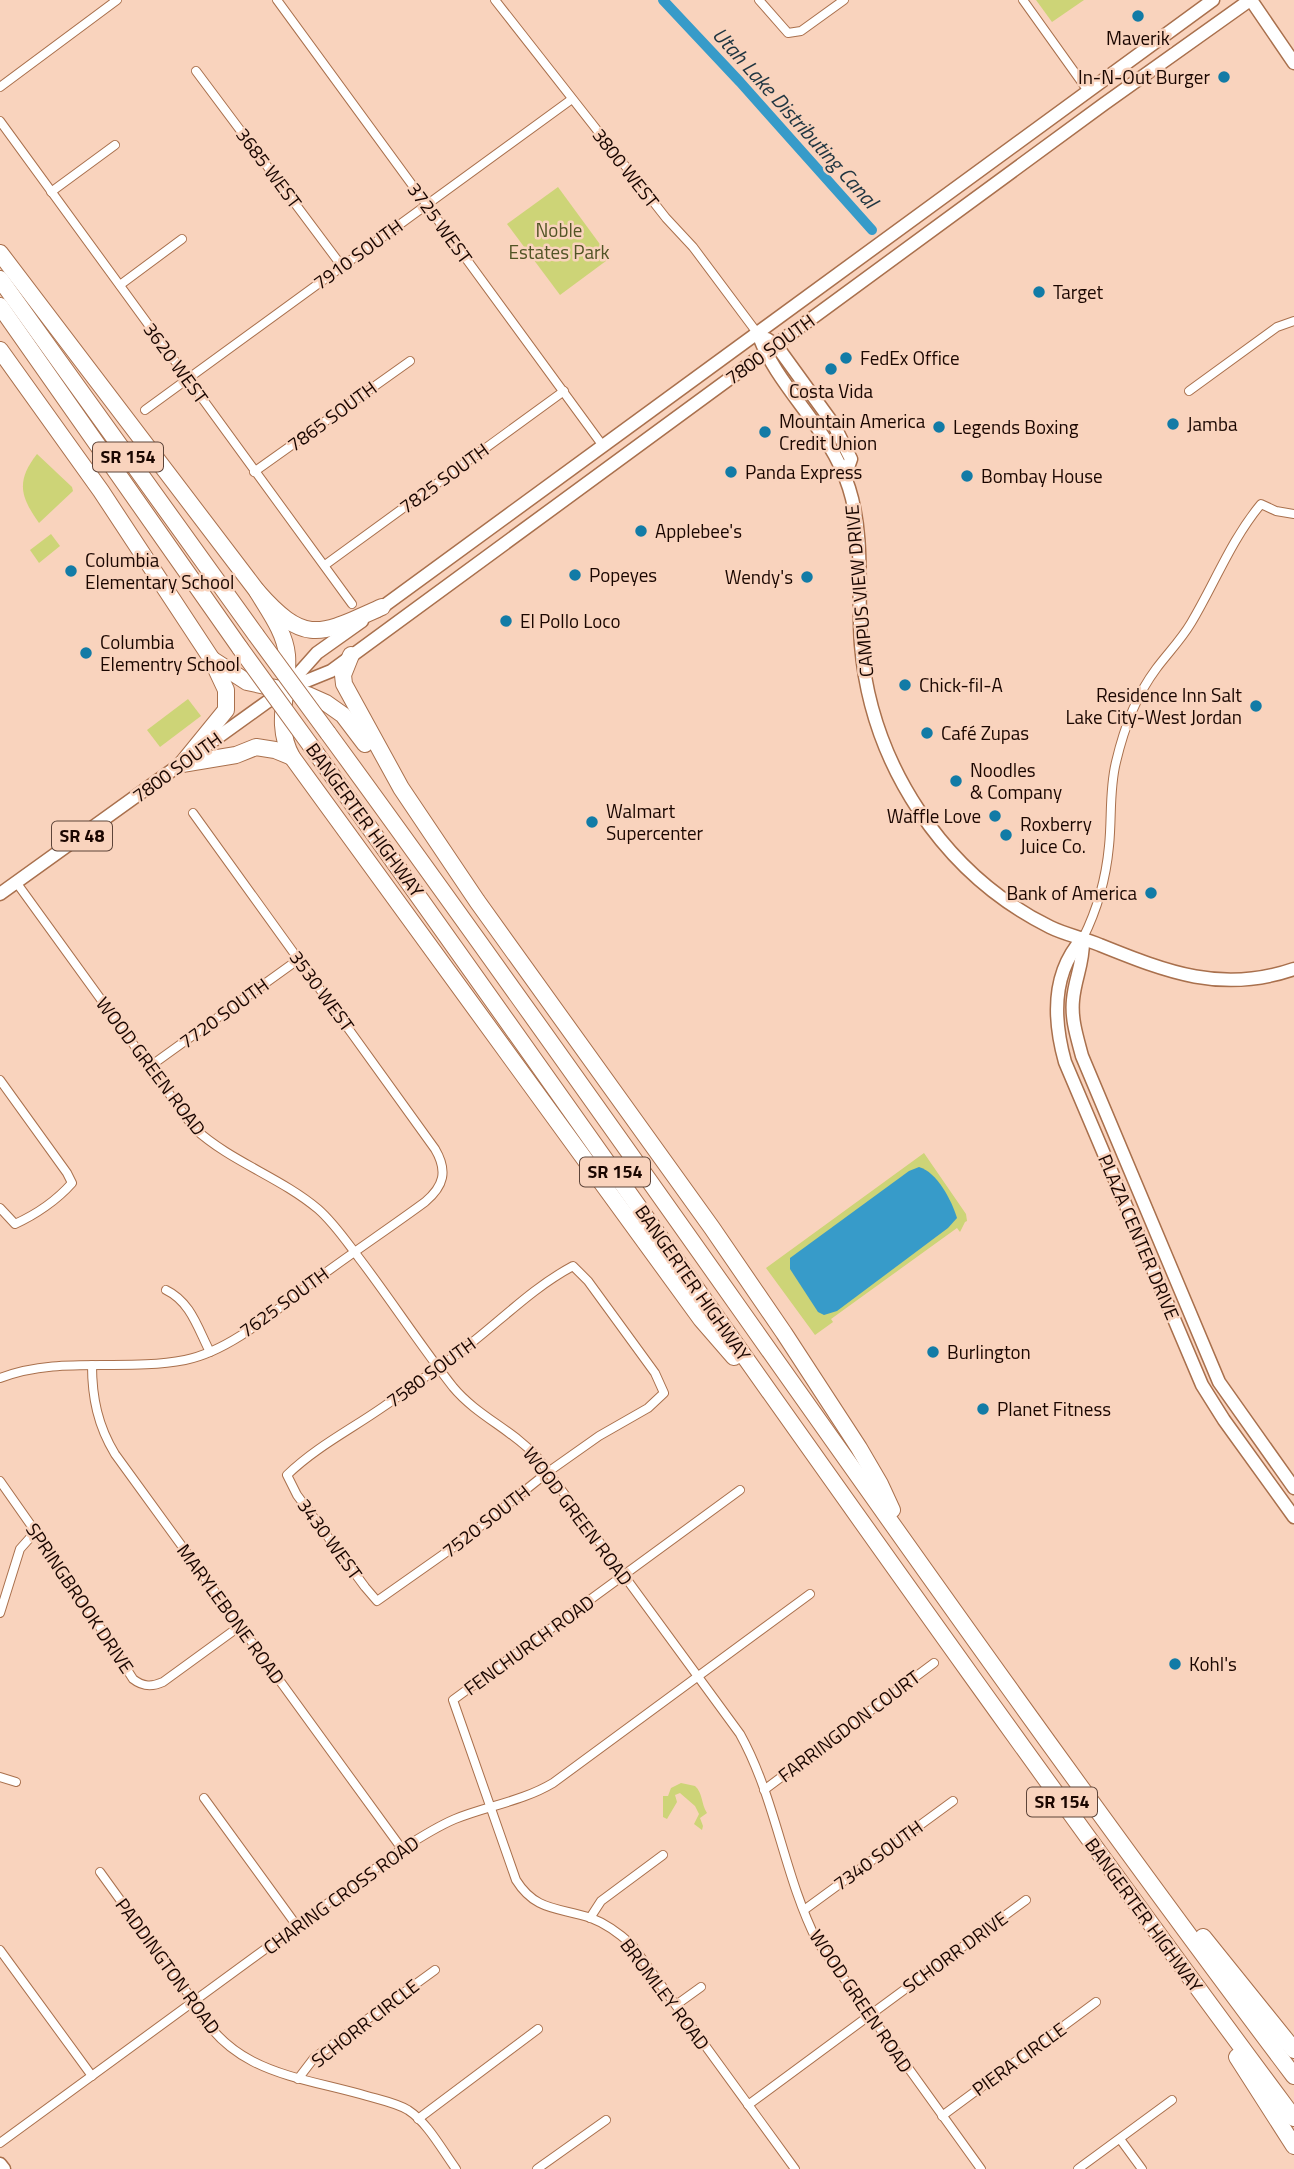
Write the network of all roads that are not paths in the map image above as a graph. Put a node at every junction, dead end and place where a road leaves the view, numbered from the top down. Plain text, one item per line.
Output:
1 (117, 0) edge
2 (277, 0) edge
3 (495, 0) edge
4 (759, 0) edge
5 (844, 0) edge
6 (1023, 0) edge
7 (1213, 0) edge
8 (1251, 0) edge
9 (1294, 62) edge
10 (196, 71) dead end
11 (0, 87) edge
12 (1088, 91) junction
13 (572, 99) junction
14 (0, 121) edge
15 (115, 145) dead end
16 (51, 192) junction
17 (944, 197) junction
18 (427, 204) junction
19 (182, 239) dead end
20 (0, 253) edge
21 (896, 256) junction
22 (341, 265) junction
23 (0, 279) edge
24 (120, 285) junction
25 (0, 306) edge
26 (1294, 321) edge
27 (758, 334) junction
28 (770, 349) junction
29 (0, 351) edge
30 (410, 360) dead end
31 (187, 379) junction
32 (564, 391) junction
33 (1189, 391) dead end
34 (145, 410) dead end
35 (603, 446) junction
36 (254, 472) junction
37 (1294, 514) edge
38 (325, 565) junction
39 (257, 591) junction
40 (352, 604) dead end
41 (382, 607) junction
42 (351, 655) junction
43 (211, 658) junction
44 (285, 689) junction
45 (292, 757) junction
46 (182, 764) junction
47 (401, 788) junction
48 (193, 813) dead end
49 (16, 882) junction
50 (0, 894) edge
51 (1083, 938) junction
52 (299, 959) junction
53 (1294, 969) edge
54 (149, 1067) junction
55 (0, 1080) edge
56 (444, 1173) joint
57 (0, 1208) edge
58 (354, 1252) junction
59 (166, 1290) dead end
60 (209, 1352) junction
61 (92, 1365) junction
62 (438, 1367) junction
63 (0, 1378) edge
64 (664, 1393) joint
65 (797, 1431) junction
66 (548, 1472) junction
67 (287, 1475) joint
68 (0, 1481) edge
69 (1294, 1488) edge
70 (740, 1490) dead end
71 (1294, 1517) edge
72 (36, 1531) junction
73 (906, 1543) junction
74 (623, 1576) junction
75 (810, 1594) dead end
76 (377, 1601) joint
77 (0, 1613) edge
78 (240, 1626) junction
79 (934, 1663) dead end
80 (698, 1677) junction
81 (453, 1700) joint
82 (0, 1777) edge
83 (16, 1782) dead end
84 (764, 1790) junction
85 (1086, 1793) junction
86 (204, 1798) dead end
87 (953, 1801) dead end
88 (491, 1807) junction
89 (402, 1849) junction
90 (663, 1855) dead end
91 (100, 1872) dead end
92 (1026, 1900) dead end
93 (804, 1910) junction
94 (590, 1918) junction
95 (297, 1926) junction
96 (0, 1950) edge
97 (435, 1970) dead end
98 (701, 1987) dead end
99 (194, 2002) junction
100 (1096, 2002) dead end
101 (1208, 2003) junction
102 (676, 2005) junction
103 (869, 2015) junction
104 (538, 2029) dead end
105 (1294, 2050) edge
106 (92, 2076) junction
107 (1294, 2076) edge
108 (298, 2079) junction
109 (1172, 2100) dead end
110 (748, 2105) junction
111 (942, 2116) junction
112 (1294, 2118) edge
113 (418, 2119) junction
114 (606, 2120) dead end
115 (1120, 2138) junction
116 (0, 2143) edge
117 (1294, 2146) edge
118 (0, 2164) edge
119 (4, 2169) edge
120 (456, 2169) edge
121 (537, 2169) edge
122 (795, 2169) edge
123 (981, 2169) edge
124 (1078, 2169) edge
125 (1142, 2169) edge

1 - 11 street
2 - 18 street, 3725 WEST
3 - 13 street, 3800 WEST
4 - 5 street
6 - 12 street
7 - 12 main road, 7800 SOUTH
8 - 9 main road
8 - 21 main road, 7800 SOUTH
10 - 22 street, 3685 WEST
12 - 17 main road, 7800 SOUTH
13 - 18 street, 7910 SOUTH
13 - 27 street, 3800 WEST
14 - 16 street, 3620 WEST
15 - 16 street
16 - 24 street, 3620 WEST
17 - 21 main road
17 - 27 main road, 7800 SOUTH
18 - 22 street, 7910 SOUTH
18 - 32 street, 3725 WEST
19 - 24 street
20 - 39 highway
21 - 28 main road, 7800 SOUTH
22 - 31 street, 7910 SOUTH
23 - 73 highway, BANGERTER HIGHWAY / SR 154, bridge
24 - 31 street, 3620 WEST
25 - 65 highway, BANGERTER HIGHWAY / SR 154, bridge
26 - 33 street
27 - 28 main road, CAMPUS VIEW DRIVE
27 - 35 main road, 7800 SOUTH
28 - 42 main road, 7800 SOUTH
28 - 51 main road, CAMPUS VIEW DRIVE
29 - 43 highway
30 - 36 street, 7865 SOUTH
31 - 34 street, 7910 SOUTH
31 - 36 street, 3620 WEST
32 - 35 street, 3725 WEST
32 - 38 street, 7825 SOUTH
35 - 41 main road, 7800 SOUTH
36 - 38 street, 3620 WEST
37 - 51 street, PLAZA CENTER DRIVE
38 - 40 street, 3620 WEST
39 - 41 highway
39 - 44 highway
41 - 44 main road, 7800 SOUTH
42 - 44 main road, 7800 SOUTH
42 - 47 highway
43 - 44 highway
43 - 46 highway
44 - 45 highway
44 - 46 main road, 7800 SOUTH / SR 48
44 - 47 highway
45 - 46 highway
45 - 65 highway
46 - 49 main road, 7800 SOUTH / SR 48
47 - 73 highway
48 - 52 street, 3530 WEST
49 - 50 main road, 7800 SOUTH / SR 48
49 - 54 street, WOOD GREEN ROAD
51 - 53 main road, CAMPUS VIEW DRIVE
51 - 69 main road, PLAZA CENTER DRIVE
51 - 71 main road, PLAZA CENTER DRIVE
52 - 54 street, 7720 SOUTH
52 - 56 street, 3530 WEST
54 - 58 street, WOOD GREEN ROAD
55 - 57 street
56 - 58 street, 7625 SOUTH
58 - 60 street, 7625 SOUTH
58 - 62 street, WOOD GREEN ROAD
59 - 60 street
60 - 61 street, 7625 SOUTH
61 - 63 street, 7625 SOUTH
61 - 78 street, MARYLEBONE ROAD
62 - 64 street, 7580 SOUTH
62 - 66 street, WOOD GREEN ROAD
62 - 67 street, 7580 SOUTH
64 - 66 street, 7520 SOUTH
65 - 101 highway, BANGERTER HIGHWAY / SR 154
66 - 74 street, WOOD GREEN ROAD
66 - 76 street, 7520 SOUTH
67 - 76 street, 3430 WEST
68 - 72 street, SPRINGBROOK DRIVE
70 - 74 street, FENCHURCH ROAD
72 - 77 street
72 - 78 street, SPRINGBROOK DRIVE
73 - 85 highway, BANGERTER HIGHWAY / SR 154
74 - 80 street, WOOD GREEN ROAD
74 - 81 street, FENCHURCH ROAD
75 - 80 street, CHARING CROSS ROAD
78 - 89 street, MARYLEBONE ROAD
79 - 84 street, FARRINGDON COURT
80 - 84 street, WOOD GREEN ROAD
80 - 88 street, CHARING CROSS ROAD
81 - 88 street, BROMLEY ROAD
82 - 83 street
84 - 93 street, WOOD GREEN ROAD
85 - 105 highway
85 - 107 highway, BANGERTER HIGHWAY / SR 154
86 - 95 street
87 - 93 street, 7340 SOUTH
88 - 89 street, CHARING CROSS ROAD
88 - 94 street, BROMLEY ROAD
89 - 95 street, CHARING CROSS ROAD
90 - 94 street
91 - 99 street, PADDINGTON ROAD
92 - 103 street, SCHORR DRIVE
93 - 103 street, WOOD GREEN ROAD
94 - 102 street, BROMLEY ROAD
95 - 99 street, CHARING CROSS ROAD
96 - 106 street
97 - 108 street, SCHORR CIRCLE
98 - 102 street
99 - 106 street, CHARING CROSS ROAD
99 - 108 street, PADDINGTON ROAD
100 - 111 street, PIERA CIRCLE
101 - 112 highway, BANGERTER HIGHWAY / SR 154
101 - 117 highway
102 - 110 street, BROMLEY ROAD
103 - 110 street, SCHORR DRIVE
103 - 111 street, WOOD GREEN ROAD
104 - 113 street
106 - 116 street, CHARING CROSS ROAD
108 - 113 street, PADDINGTON ROAD
109 - 115 street
110 - 122 street, BROMLEY ROAD
111 - 123 street, WOOD GREEN ROAD
113 - 120 street, PADDINGTON ROAD
114 - 121 street
115 - 124 street
115 - 125 street
118 - 119 main road

